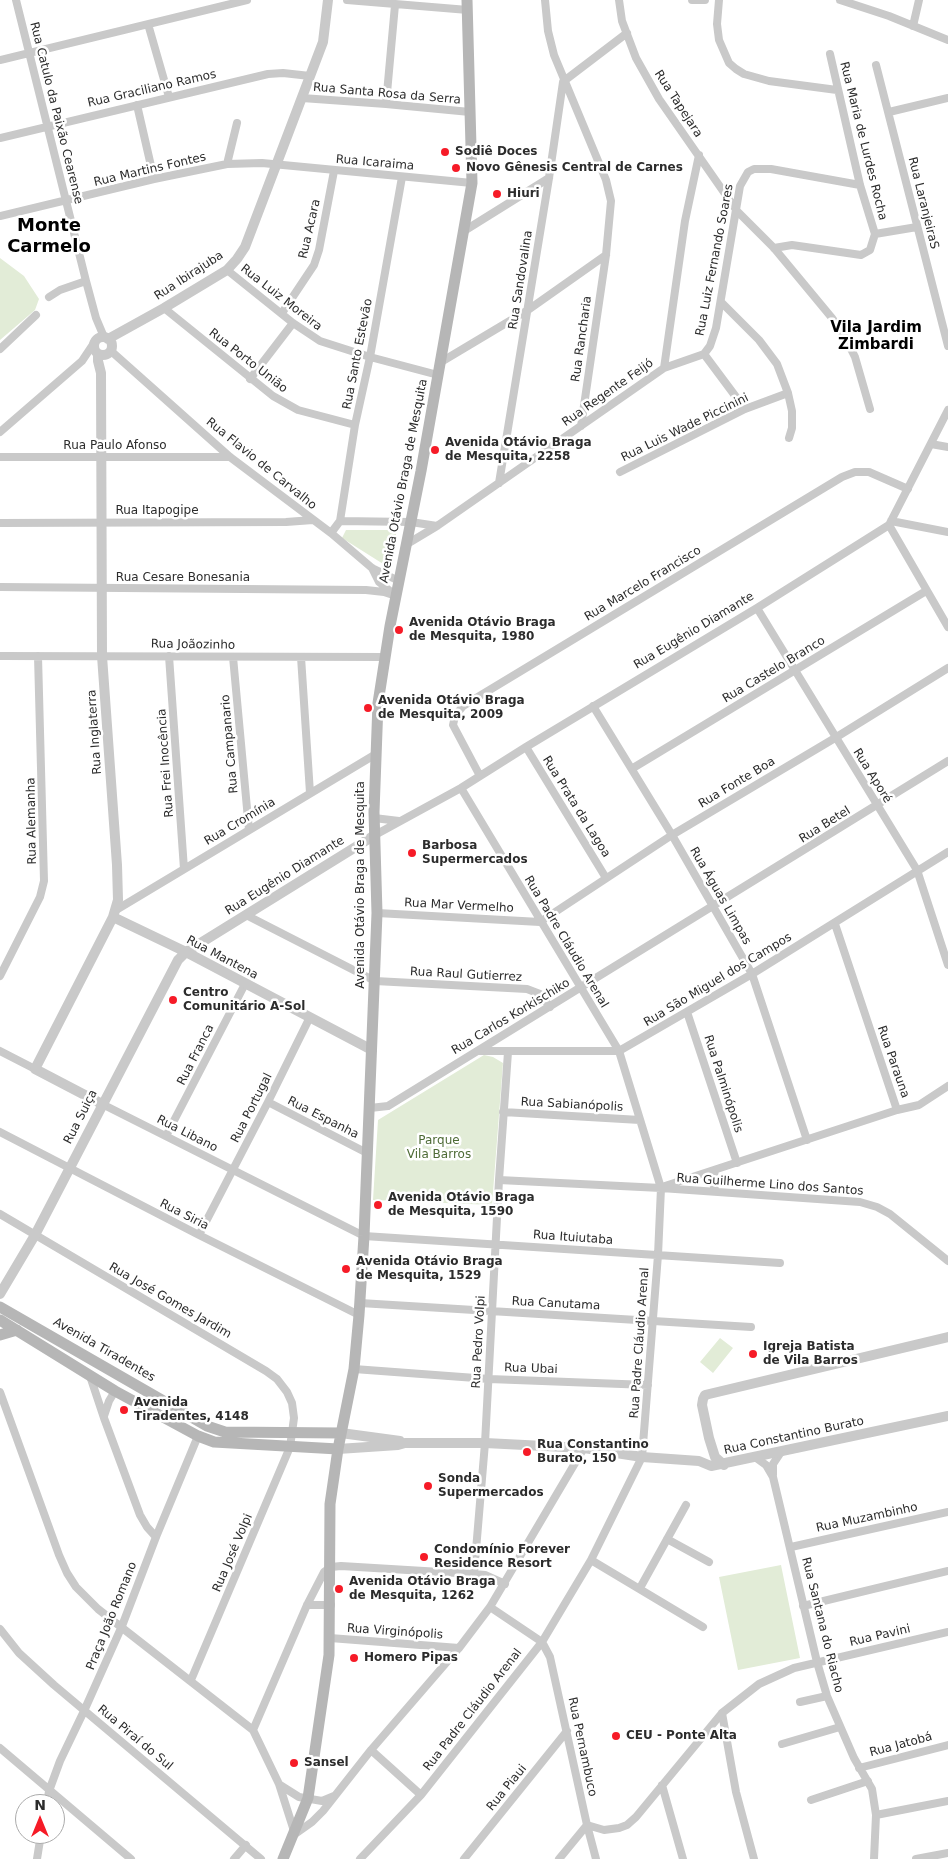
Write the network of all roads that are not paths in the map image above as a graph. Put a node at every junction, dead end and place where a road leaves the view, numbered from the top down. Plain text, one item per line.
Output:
1 (16, 0) edge
2 (247, 0) edge
3 (328, 0) edge
4 (347, 0) edge
5 (545, 0) edge
6 (619, 0) edge
7 (692, 0) edge
8 (706, 0) edge
9 (719, 0) edge
10 (919, 0) edge
11 (846, 1) edge
12 (395, 5) junction
13 (468, 5) edge
14 (148, 24) junction
15 (913, 26) junction
16 (627, 33) junction
17 (948, 40) edge
18 (28, 52) junction
19 (830, 54) dead end
20 (0, 60) edge
21 (876, 65) dead end
22 (310, 76) junction
23 (564, 81) junction
24 (838, 90) junction
25 (169, 97) junction
26 (302, 98) junction
27 (948, 98) edge
28 (386, 104) junction
29 (136, 105) junction
30 (470, 112) junction
31 (889, 112) junction
32 (237, 123) dead end
33 (46, 125) junction
34 (0, 138) edge
35 (699, 155) junction
36 (227, 164) junction
37 (277, 165) junction
38 (334, 171) junction
39 (402, 177) junction
40 (550, 178) junction
41 (154, 179) junction
42 (472, 183) junction
43 (860, 186) junction
44 (66, 201) junction
45 (737, 211) junction
46 (0, 216) edge
47 (917, 227) junction
48 (464, 231) junction
49 (874, 234) junction
50 (774, 248) junction
51 (606, 255) junction
52 (227, 270) junction
53 (86, 282) junction
54 (49, 297) dead end
55 (721, 302) junction
56 (164, 308) junction
57 (528, 310) junction
58 (282, 313) junction
59 (36, 315) dead end
60 (294, 323) junction
61 (945, 326) edge
62 (105, 346) junction
63 (948, 346) edge
64 (0, 349) edge
65 (704, 354) junction
66 (370, 357) junction
67 (82, 361) junction
68 (441, 362) junction
69 (664, 368) junction
70 (438, 375) junction
71 (250, 380) junction
72 (788, 393) junction
73 (745, 409) junction
74 (870, 409) dead end
75 (948, 410) edge
76 (354, 425) junction
77 (581, 426) junction
78 (0, 432) edge
79 (789, 438) dead end
80 (931, 444) junction
81 (948, 446) edge
82 (230, 456) junction
83 (0, 457) edge
84 (100, 457) junction
85 (620, 472) dead end
86 (499, 483) junction
87 (908, 489) junction
88 (313, 520) junction
89 (340, 521) junction
90 (101, 522) junction
91 (411, 522) junction
92 (0, 523) edge
93 (890, 523) junction
94 (437, 526) junction
95 (948, 532) edge
96 (331, 533) junction
97 (407, 544) junction
98 (372, 568) junction
99 (375, 576) junction
100 (399, 581) junction
101 (0, 587) edge
102 (102, 588) junction
103 (366, 590) junction
104 (926, 591) junction
105 (396, 596) junction
106 (757, 608) junction
107 (948, 627) edge
108 (0, 656) edge
109 (38, 656) junction
110 (102, 656) junction
111 (169, 656) junction
112 (233, 657) junction
113 (301, 657) junction
114 (386, 657) junction
115 (948, 668) edge
116 (794, 671) junction
117 (593, 706) junction
118 (835, 738) junction
119 (526, 747) junction
120 (376, 754) junction
121 (948, 761) edge
122 (633, 768) junction
123 (480, 776) junction
124 (461, 788) junction
125 (310, 792) junction
126 (877, 806) junction
127 (374, 818) junction
128 (399, 821) junction
129 (249, 830) junction
130 (375, 835) junction
131 (672, 835) junction
132 (948, 852) edge
133 (184, 869) junction
134 (917, 870) junction
135 (606, 878) junction
136 (713, 907) junction
137 (377, 913) junction
138 (114, 914) junction
139 (246, 915) junction
140 (540, 922) junction
141 (835, 924) junction
142 (186, 952) junction
143 (948, 965) edge
144 (752, 974) junction
145 (0, 976) edge
146 (375, 981) junction
147 (245, 984) junction
148 (582, 987) junction
149 (550, 1006) junction
150 (687, 1012) junction
151 (310, 1017) junction
152 (372, 1050) junction
153 (0, 1051) edge
154 (477, 1051) junction
155 (619, 1051) junction
156 (508, 1052) junction
157 (35, 1069) junction
158 (948, 1086) edge
159 (268, 1102) junction
160 (102, 1104) junction
161 (370, 1108) junction
162 (897, 1110) junction
163 (503, 1112) junction
164 (640, 1120) junction
165 (0, 1132) edge
166 (166, 1136) junction
167 (807, 1140) junction
168 (367, 1153) junction
169 (736, 1163) junction
170 (70, 1168) junction
171 (232, 1171) junction
172 (715, 1171) junction
173 (499, 1180) junction
174 (660, 1188) junction
175 (716, 1192) junction
176 (0, 1214) edge
177 (35, 1235) junction
178 (199, 1235) junction
179 (364, 1236) junction
180 (496, 1244) junction
181 (658, 1255) junction
182 (948, 1261) edge
183 (780, 1263) dead end
184 (0, 1294) edge
185 (360, 1309) junction
186 (492, 1312) junction
187 (3, 1318) edge
188 (653, 1321) junction
189 (751, 1327) dead end
190 (17, 1330) junction
191 (0, 1335) edge
192 (948, 1337) edge
193 (354, 1369) junction
194 (90, 1376) junction
195 (489, 1379) junction
196 (648, 1385) junction
197 (115, 1391) junction
198 (0, 1392) edge
199 (948, 1416) edge
200 (104, 1418) junction
201 (293, 1432) junction
202 (341, 1433) junction
203 (198, 1436) junction
204 (709, 1438) junction
205 (406, 1443) junction
206 (485, 1443) junction
207 (290, 1447) junction
208 (584, 1448) junction
209 (338, 1449) junction
210 (781, 1452) junction
211 (642, 1457) junction
212 (755, 1457) junction
213 (699, 1462) junction
214 (724, 1465) junction
215 (773, 1477) junction
216 (686, 1505) dead end
217 (948, 1512) edge
218 (156, 1537) junction
219 (667, 1539) junction
220 (791, 1547) junction
221 (592, 1560) junction
222 (709, 1562) dead end
223 (330, 1567) junction
224 (948, 1571) edge
225 (474, 1574) junction
226 (505, 1584) junction
227 (640, 1588) junction
228 (330, 1605) junction
229 (307, 1606) junction
230 (803, 1606) junction
231 (490, 1607) junction
232 (122, 1626) junction
233 (704, 1627) dead end
234 (0, 1629) edge
235 (948, 1632) edge
236 (330, 1638) junction
237 (542, 1642) junction
238 (459, 1648) junction
239 (817, 1662) junction
240 (191, 1680) junction
241 (827, 1696) junction
242 (800, 1702) dead end
243 (84, 1712) junction
244 (722, 1713) junction
245 (840, 1727) junction
246 (253, 1730) junction
247 (567, 1731) junction
248 (782, 1744) dead end
249 (948, 1745) edge
250 (0, 1748) edge
251 (371, 1750) junction
252 (859, 1768) junction
253 (868, 1781) junction
254 (279, 1784) junction
255 (662, 1785) junction
256 (50, 1791) junction
257 (49, 1794) edge
258 (420, 1795) junction
259 (336, 1796) junction
260 (308, 1798) junction
261 (810, 1800) dead end
262 (948, 1801) edge
263 (876, 1815) junction
264 (587, 1825) junction
265 (295, 1834) junction
266 (39, 1844) edge
267 (246, 1845) junction
268 (948, 1853) edge
269 (37, 1859) edge
270 (132, 1859) edge
271 (234, 1859) edge
272 (261, 1859) edge
273 (283, 1859) edge
274 (360, 1859) edge
275 (464, 1859) edge
276 (560, 1859) edge
277 (596, 1859) edge
278 (683, 1859) edge
279 (754, 1859) edge
280 (874, 1859) edge
281 (916, 1859) edge

1 - 18 street, Rua Catulo da Paixão Cearense
2 - 14 street
3 - 22 street, Rua Ibirajuba
4 - 12 street
5 - 23 street, Rua Rancharia
6 - 16 street, Rua Tapejara
7 - 8 street
9 - 24 street
10 - 15 street
11 - 15 street
12 - 13 street
12 - 28 street
13 - 30 main road, Avenida Otávio Braga de Mesquita
14 - 18 street
14 - 25 street
15 - 17 street
16 - 23 street
16 - 35 street, Rua Tapejara
18 - 20 street
18 - 33 street, Rua Catulo da Paixão Cearense
19 - 24 street, Rua Maria de Lurdes Rocha
21 - 31 street, Rua LaranjeiraS
22 - 25 street, Rua Graciliano Ramos
22 - 26 street, Rua Ibirajuba
23 - 40 street, Rua Sandovalina
23 - 51 street, Rua Rancharia
24 - 43 street, Rua Maria de Lurdes Rocha
25 - 29 street, Rua Graciliano Ramos
26 - 28 street, Rua Santa Rosa da Serra
26 - 37 street, Rua Ibirajuba
27 - 31 street
28 - 30 street, Rua Santa Rosa da Serra
29 - 33 street, Rua Graciliano Ramos
29 - 41 street
30 - 42 main road, Avenida Otávio Braga de Mesquita
31 - 47 street, Rua LaranjeiraS
32 - 36 street
33 - 34 street, Rua Graciliano Ramos
33 - 44 street, Rua Catulo da Paixão Cearense
35 - 45 street, Rua Tapejara
35 - 69 street, Rua Regente Feijó
36 - 37 street, Rua Martins Fontes
36 - 41 street, Rua Martins Fontes
37 - 38 street, Rua Icaraima
37 - 52 street, Rua Ibirajuba
38 - 39 street, Rua Icaraima
38 - 58 street, Rua Acara
39 - 42 street, Rua Icaraima
39 - 66 street, Rua Santo Estevão
40 - 48 street
40 - 57 street, Rua Sandovalina
41 - 44 street, Rua Martins Fontes
42 - 48 main road, Avenida Otávio Braga de Mesquita
43 - 45 street, Rua Luiz Fernando Soares
43 - 49 street, Rua Maria de Lurdes Rocha
44 - 46 street, Rua Martins Fontes
44 - 53 street, Rua Catulo da Paixão Cearense
45 - 50 street, Rua Tapejara
45 - 55 street, Rua Luiz Fernando Soares
47 - 49 street
47 - 61 street, Rua LaranjeiraS
48 - 68 main road, Avenida Otávio Braga de Mesquita
49 - 50 street
50 - 74 street, Rua Tapejara
51 - 57 street
51 - 77 street, Rua Rancharia
52 - 56 street, Rua Ibirajuba
52 - 58 street, Rua Luiz Moreira
53 - 54 street
53 - 62 street, Rua Catulo da Paixão Cearense
55 - 65 street, Rua Luiz Fernando Soares
55 - 72 street
56 - 62 street, Rua Ibirajuba
56 - 71 street, Rua Porto União
57 - 68 street
57 - 86 street, Rua Sandovalina
58 - 60 street, Rua Luiz Moreira
59 - 64 street
60 - 66 street, Rua Luiz Moreira
60 - 71 street
61 - 63 street, Rua LaranjeiraS
62 - 67 street
62 - 67 street
62 - 82 street, Rua Flavio de Carvalho
62 - 84 street, Rua Inglaterra
65 - 69 street, Rua Luiz Fernando Soares
65 - 73 street
66 - 70 street, Rua Luiz Moreira
66 - 76 street, Rua Santo Estevão
67 - 78 street
68 - 70 main road, Avenida Otávio Braga de Mesquita
69 - 77 street, Rua Regente Feijó
70 - 91 main road, Avenida Otávio Braga de Mesquita
71 - 76 street, Rua Porto União
72 - 73 street, Rua Luis Wade Piccinini
72 - 79 street
73 - 85 street, Rua Luis Wade Piccinini
75 - 80 street, Rua Eugênio Diamante
76 - 89 street, Rua Santo Estevão
77 - 86 street, Rua Regente Feijó
80 - 81 street
80 - 87 street, Rua Eugênio Diamante
82 - 84 street, Rua Paulo Afonso
82 - 88 street, Rua Flavio de Carvalho
83 - 84 street, Rua Paulo Afonso
84 - 90 street, Rua Inglaterra
86 - 94 street, Rua Regente Feijó
87 - 93 street, Rua Eugênio Diamante
87 - 123 street, Rua Marcelo Francisco
88 - 90 street, Rua Itapogipe
88 - 96 street, Rua Flavio de Carvalho
89 - 91 street
89 - 96 street, Rua Santo Estevão
90 - 92 street, Rua Itapogipe
90 - 102 street, Rua Inglaterra
91 - 94 street
91 - 97 main road, Avenida Otávio Braga de Mesquita
93 - 95 street
93 - 104 street
93 - 106 street, Rua Eugênio Diamante
94 - 97 street, Rua Regente Feijó
96 - 98 street, Rua Flavio de Carvalho
97 - 100 main road, Avenida Otávio Braga de Mesquita
98 - 99 street, Rua Flavio de Carvalho
98 - 100 street, Rua Flavio de Carvalho
99 - 103 street
99 - 105 street, Rua Flavio de Carvalho
100 - 105 main road, Avenida Otávio Braga de Mesquita
101 - 102 street, Rua Cesare Bonesania
102 - 103 street, Rua Cesare Bonesania
102 - 110 street, Rua Inglaterra
103 - 105 street, Rua Cesare Bonesania
104 - 107 street
104 - 116 street, Rua Castelo Branco
105 - 114 main road, Avenida Otávio Braga de Mesquita
106 - 116 street, Rua Aporé
106 - 117 street, Rua Eugênio Diamante
108 - 109 street, Rua Joãozinho
109 - 110 street, Rua Joãozinho
109 - 145 street, Rua Alemanha
110 - 111 street, Rua Joãozinho
110 - 138 street, Rua Inglaterra
111 - 112 street, Rua Joãozinho
111 - 133 street, Rua Frei Inocência
112 - 113 street, Rua Joãozinho
112 - 129 street, Rua Campanario
113 - 114 street, Rua Joãozinho
113 - 125 street
114 - 120 main road, Avenida Otávio Braga de Mesquita
115 - 118 street, Rua Fonte Boa
116 - 118 street, Rua Aporé
116 - 122 street, Rua Castelo Branco
117 - 119 street, Rua Eugênio Diamante
117 - 122 street, Rua Águas Limpas
118 - 126 street, Rua Aporé
118 - 131 street, Rua Fonte Boa
119 - 123 street, Rua Eugênio Diamante
119 - 135 street, Rua Prata da Lagoa
120 - 125 street, Rua Cromínia
120 - 127 main road, Avenida Otávio Braga de Mesquita
121 - 126 street, Rua Betel
122 - 131 street, Rua Águas Limpas
123 - 124 street, Rua Eugênio Diamante
124 - 128 street, Rua Eugênio Diamante
124 - 140 street, Rua Padre Cláudio Arenal
125 - 129 street, Rua Cromínia
126 - 134 street, Rua Aporé
126 - 136 street, Rua Betel
127 - 128 street
127 - 130 main road, Avenida Otávio Braga de Mesquita
128 - 130 street, Rua Eugênio Diamante
129 - 133 street, Rua Cromínia
130 - 137 main road, Avenida Otávio Braga de Mesquita
130 - 139 street, Rua Eugênio Diamante
131 - 135 street, Rua Fonte Boa
131 - 136 street, Rua Águas Limpas
132 - 134 street, Rua São Miguel dos Campos
133 - 138 street, Rua Cromínia
134 - 141 street, Rua São Miguel dos Campos
134 - 143 street, Rua Aporé
135 - 140 street, Rua Fonte Boa
136 - 144 street, Rua Águas Limpas
136 - 148 street, Rua Carlos Korkischiko
137 - 140 street, Rua Mar Vermelho
137 - 146 main road, Avenida Otávio Braga de Mesquita
138 - 142 street, Rua Mantena
138 - 157 street, Rua Inglaterra
139 - 142 street, Rua Eugênio Diamante
139 - 146 street
140 - 148 street, Rua Padre Cláudio Arenal
141 - 144 street, Rua São Miguel dos Campos
141 - 162 street, Rua Parauna
142 - 147 street, Rua Mantena
142 - 160 street, Rua Suiça
144 - 150 street, Rua São Miguel dos Campos
144 - 167 street, Rua Águas Limpas
146 - 149 street, Rua Raul Gutierrez
146 - 152 main road, Avenida Otávio Braga de Mesquita
147 - 151 street, Rua Mantena
147 - 166 street, Rua Franca
148 - 149 street, Rua Carlos Korkischiko
148 - 155 street, Rua Padre Cláudio Arenal
149 - 154 street, Rua Carlos Korkischiko
150 - 155 street, Rua São Miguel dos Campos
150 - 169 street, Rua Palminópolis
151 - 152 street, Rua Mantena
151 - 159 street, Rua Portugal
152 - 161 main road, Avenida Otávio Braga de Mesquita
153 - 157 street, Rua Libano
154 - 156 street, Rua São Miguel dos Campos
154 - 161 street, Rua Carlos Korkischiko
155 - 156 street, Rua São Miguel dos Campos
155 - 164 street, Rua Padre Cláudio Arenal
156 - 163 street, Rua Pedro Volpi
157 - 160 street, Rua Libano
158 - 162 street
159 - 168 street, Rua Espanha
159 - 171 street, Rua Portugal
160 - 166 street, Rua Libano
160 - 170 street, Rua Suiça
161 - 168 main road, Avenida Otávio Braga de Mesquita
162 - 167 street, Rua Parauna
163 - 164 street, Rua Sabianópolis
163 - 173 street, Rua Pedro Volpi
164 - 174 street, Rua Padre Cláudio Arenal
165 - 170 street, Rua Siria
166 - 171 street, Rua Libano
167 - 169 street, Rua Parauna
168 - 179 main road, Avenida Otávio Braga de Mesquita
169 - 172 street, Rua Parauna
170 - 177 street, Rua Suiça
170 - 178 street, Rua Siria
171 - 178 street, Rua Portugal
171 - 179 street, Rua Libano
172 - 174 street, Rua Parauna
172 - 175 street
173 - 174 street, Rua Guilherme Lino dos Santos
173 - 180 street, Rua Pedro Volpi
174 - 175 street, Rua Guilherme Lino dos Santos
174 - 181 street, Rua Padre Cláudio Arenal
175 - 182 street, Rua Guilherme Lino dos Santos
176 - 177 street, Rua José Gomes Jardim
177 - 184 street, Rua Suiça
177 - 201 street, Rua José Gomes Jardim
178 - 185 street, Rua Siria
179 - 180 street, Rua Ituiutaba
179 - 185 main road, Avenida Otávio Braga de Mesquita
180 - 181 street, Rua Ituiutaba
180 - 186 street, Rua Pedro Volpi
181 - 183 street, Rua Ituiutaba
181 - 188 street, Rua Padre Cláudio Arenal
185 - 186 street, Rua Canutama
185 - 193 main road, Avenida Otávio Braga de Mesquita
186 - 188 street, Rua Canutama
186 - 195 street, Rua Pedro Volpi
187 - 190 main road, Avenida Tiradentes
187 - 201 main road, Avenida Tiradentes
188 - 189 street, Rua Canutama
188 - 196 street, Rua Padre Cláudio Arenal
190 - 191 main road
190 - 194 main road, Avenida Tiradentes
192 - 204 street
193 - 195 street, Rua Ubai
193 - 202 main road, Avenida Otávio Braga de Mesquita
194 - 197 main road, Avenida Tiradentes
194 - 200 street
195 - 196 street, Rua Ubai
195 - 206 street, Rua Pedro Volpi
196 - 211 street, Rua Padre Cláudio Arenal
197 - 200 street
197 - 203 main road, Avenida Tiradentes
198 - 232 street
199 - 210 street, Rua Constantino Burato
200 - 218 street
201 - 202 main road, Avenida Tiradentes
201 - 207 street, Rua José Volpi
202 - 205 street, Rua Constantino Burato
202 - 209 main road, Avenida Otávio Braga de Mesquita
203 - 207 main road, Avenida Tiradentes
203 - 218 street, Praça João Romano
204 - 213 street
204 - 214 street
205 - 206 street, Rua Constantino Burato
205 - 209 street, Rua Constantino Burato
206 - 208 street, Rua Constantino Burato
206 - 225 street, Rua Pedro Volpi
207 - 209 main road, Avenida Tiradentes
207 - 240 street, Rua José Volpi
208 - 211 street, Rua Constantino Burato
208 - 226 street
209 - 223 main road, Avenida Otávio Braga de Mesquita
210 - 212 street, Rua Constantino Burato
210 - 215 street
211 - 213 street, Rua Constantino Burato
211 - 221 street, Rua Padre Cláudio Arenal
212 - 214 street, Rua Constantino Burato
212 - 215 street, Rua Santana do Riacho
213 - 214 street, Rua Constantino Burato
215 - 220 street, Rua Santana do Riacho
216 - 219 street
217 - 220 street, Rua Muzambinho
218 - 232 street, Praça João Romano
219 - 222 street
219 - 227 street
220 - 230 street, Rua Santana do Riacho
221 - 227 street
221 - 237 street, Rua Padre Cláudio Arenal
223 - 225 street
223 - 228 main road, Avenida Otávio Braga de Mesquita
223 - 229 street
224 - 230 street
225 - 226 street
226 - 231 street
227 - 233 street
228 - 229 street
228 - 236 main road, Avenida Otávio Braga de Mesquita
229 - 246 street
230 - 239 street, Rua Santana do Riacho
231 - 237 street
231 - 238 street
232 - 240 street
232 - 243 street, Praça João Romano
234 - 243 street, Rua Piraí do Sul
235 - 239 street, Rua Pavini
236 - 238 street, Rua Virginópolis
236 - 260 main road, Avenida Otávio Braga de Mesquita
237 - 247 street, Rua Pernambuco
237 - 258 street, Rua Padre Cláudio Arenal
238 - 251 street
239 - 241 street, Rua Santana do Riacho
239 - 244 street, Rua Pavini
240 - 246 street
241 - 242 street
241 - 245 street, Rua Santana do Riacho
243 - 256 street, Praça João Romano
243 - 267 street, Rua Piraí do Sul
244 - 255 street, Rua Pavini
244 - 279 street
245 - 248 street
245 - 252 street, Rua Santana do Riacho
246 - 254 street
247 - 264 street, Rua Pernambuco
247 - 275 street, Rua Piaui
249 - 252 street, Rua Jatobá
250 - 256 street
251 - 258 street
251 - 259 street
252 - 253 street, Rua Santana do Riacho
253 - 261 street
253 - 263 street, Rua Santana do Riacho
254 - 260 street
254 - 265 street
255 - 264 street, Rua Pavini
255 - 278 street
256 - 257 street, Praça João Romano
256 - 270 street
258 - 274 street, Rua Padre Cláudio Arenal
259 - 260 street
259 - 265 street
260 - 265 main road, Avenida Otávio Braga de Mesquita
262 - 263 street
263 - 280 street, Rua Santana do Riacho
264 - 276 street
264 - 277 street, Rua Pernambuco
265 - 273 main road, Avenida Otávio Braga de Mesquita
266 - 269 street
267 - 271 street
267 - 272 street, Rua Piraí do Sul
268 - 281 street

